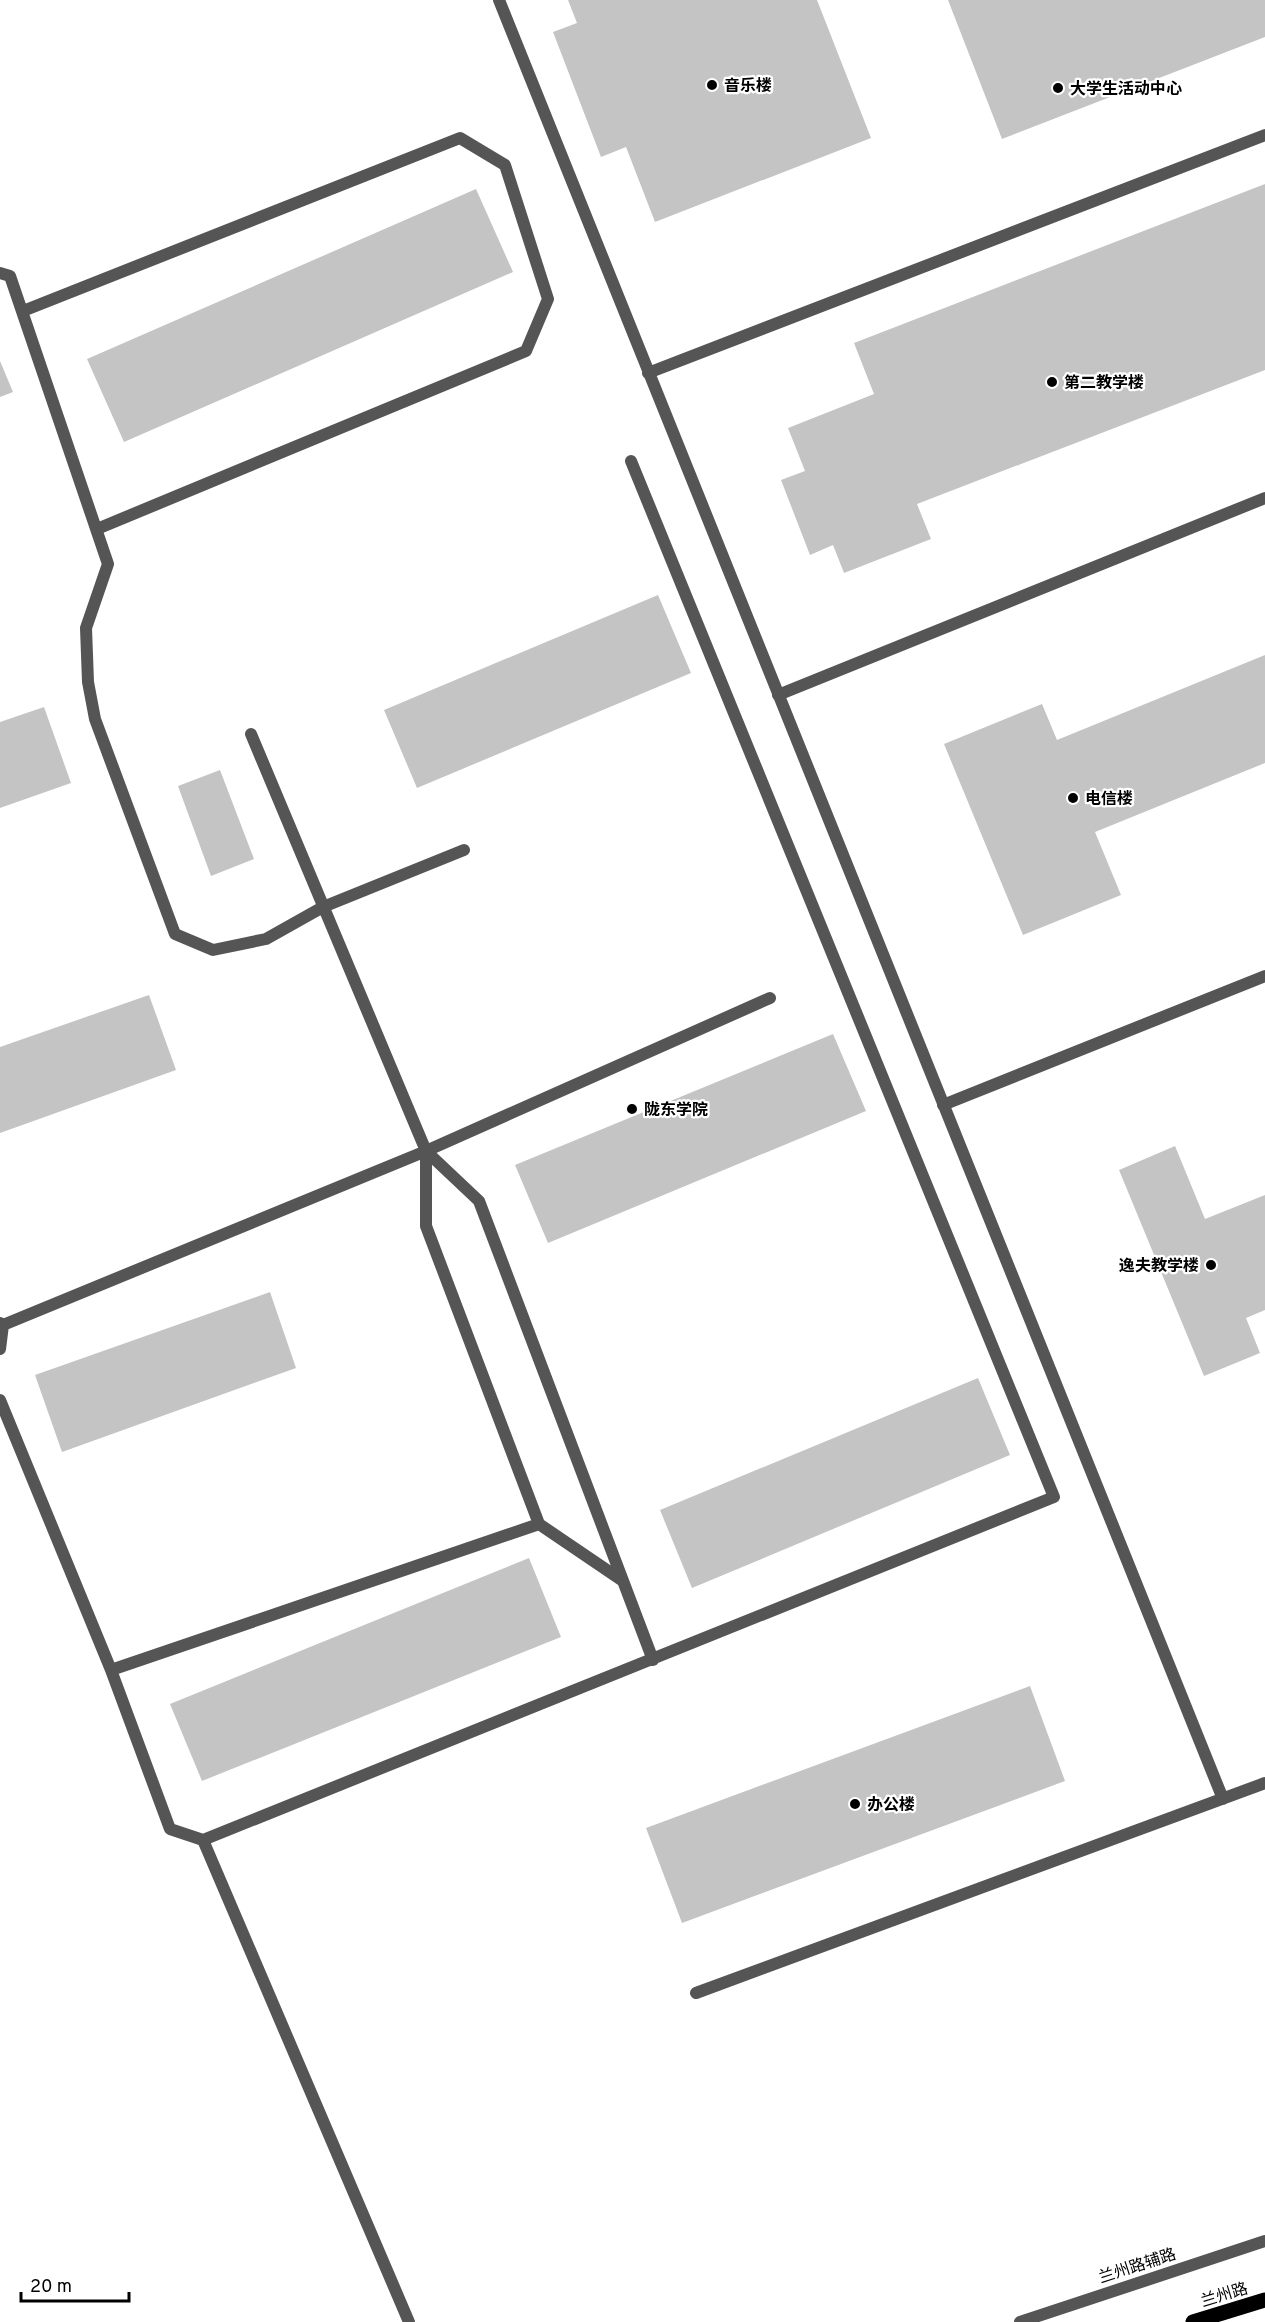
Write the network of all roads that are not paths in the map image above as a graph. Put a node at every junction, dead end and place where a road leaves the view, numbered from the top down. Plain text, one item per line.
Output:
1 (499, 0) edge
2 (1265, 135) edge
3 (0, 273) edge
4 (22, 312) junction
5 (648, 373) junction
6 (631, 461) dead end
7 (1265, 498) edge
8 (97, 529) junction
9 (778, 695) junction
10 (250, 734) dead end
11 (464, 850) dead end
12 (323, 907) junction
13 (1265, 976) edge
14 (770, 998) dead end
15 (943, 1105) junction
16 (426, 1151) junction
17 (2, 1324) edge
18 (0, 1349) edge
19 (0, 1400) edge
20 (539, 1524) junction
21 (623, 1581) junction
22 (653, 1660) junction
23 (111, 1670) junction
24 (1265, 1783) edge
25 (1223, 1799) junction
26 (203, 1839) junction
27 (696, 1993) dead end
28 (1265, 2241) edge
29 (1265, 2300) edge
30 (409, 2322) edge
31 (1020, 2322) edge
32 (1193, 2322) edge

1 - 5 street
2 - 5 street
3 - 4 street
4 - 8 street
4 - 8 street
5 - 9 street
6 - 22 street
7 - 9 street
8 - 12 street
9 - 15 street
10 - 12 street
11 - 12 street
12 - 16 street
13 - 15 street
14 - 16 street
15 - 25 street
16 - 17 street
16 - 20 street
16 - 21 street
17 - 18 street
19 - 23 street
20 - 21 street
20 - 23 street
21 - 22 street
22 - 26 street
23 - 26 street
24 - 25 street
25 - 27 street
26 - 30 street
28 - 31 street, 兰州路辅路
29 - 32 main road, 兰州路

